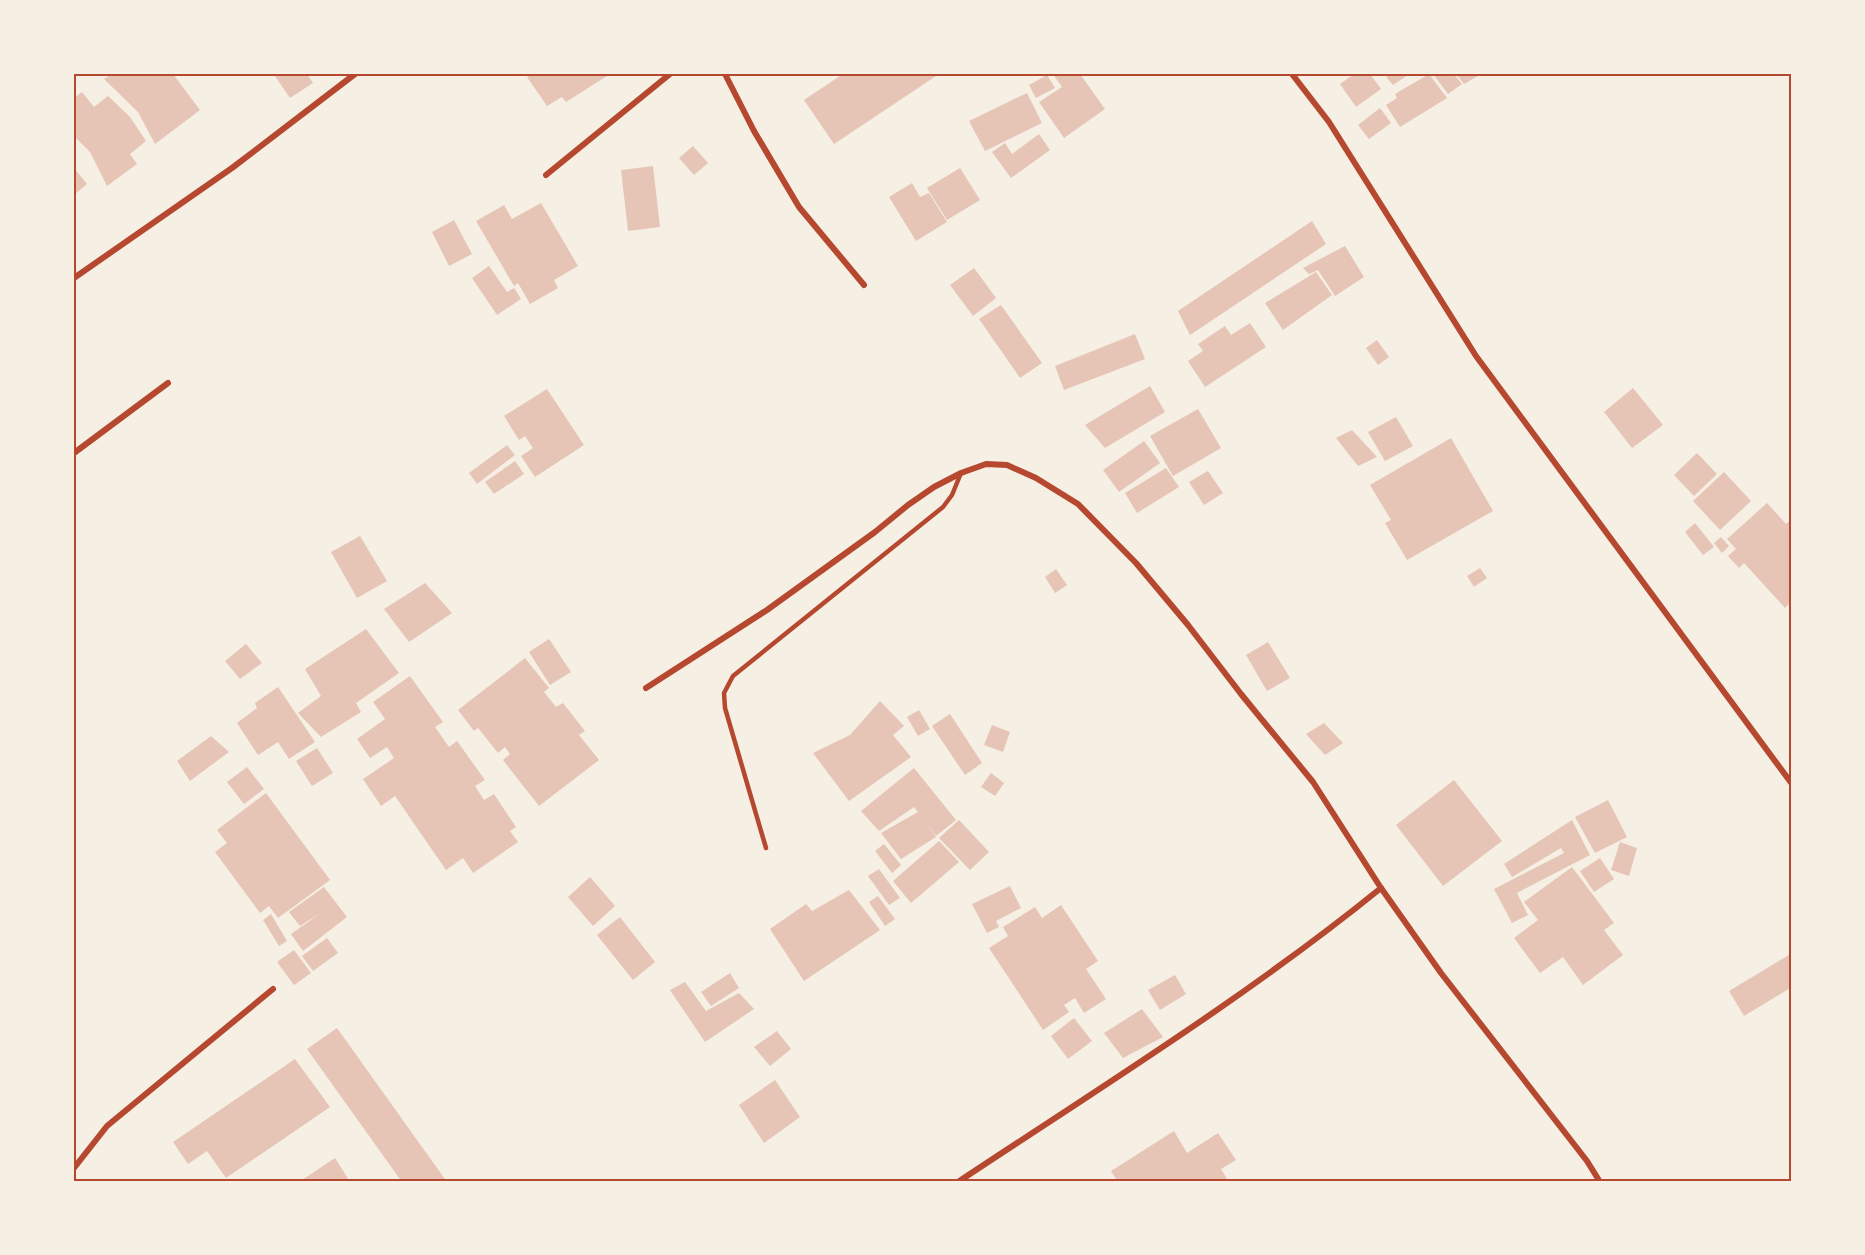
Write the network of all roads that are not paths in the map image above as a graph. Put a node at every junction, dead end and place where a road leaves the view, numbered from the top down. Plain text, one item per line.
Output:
1 (355, 74) edge
2 (670, 74) edge
3 (725, 74) edge
4 (1292, 74) edge
5 (546, 175) dead end
6 (74, 278) edge
7 (864, 285) dead end
8 (168, 383) dead end
9 (74, 453) edge
10 (961, 473) junction
11 (646, 688) dead end
12 (1791, 784) edge
13 (766, 848) dead end
14 (1381, 888) junction
15 (273, 989) dead end
16 (74, 1168) edge
17 (958, 1182) edge
18 (1600, 1182) edge

1 - 6 street
2 - 5 street
3 - 7 street
4 - 12 street
8 - 9 street
10 - 11 street
10 - 13 lane
10 - 14 street
14 - 17 street
14 - 18 street
15 - 16 street

